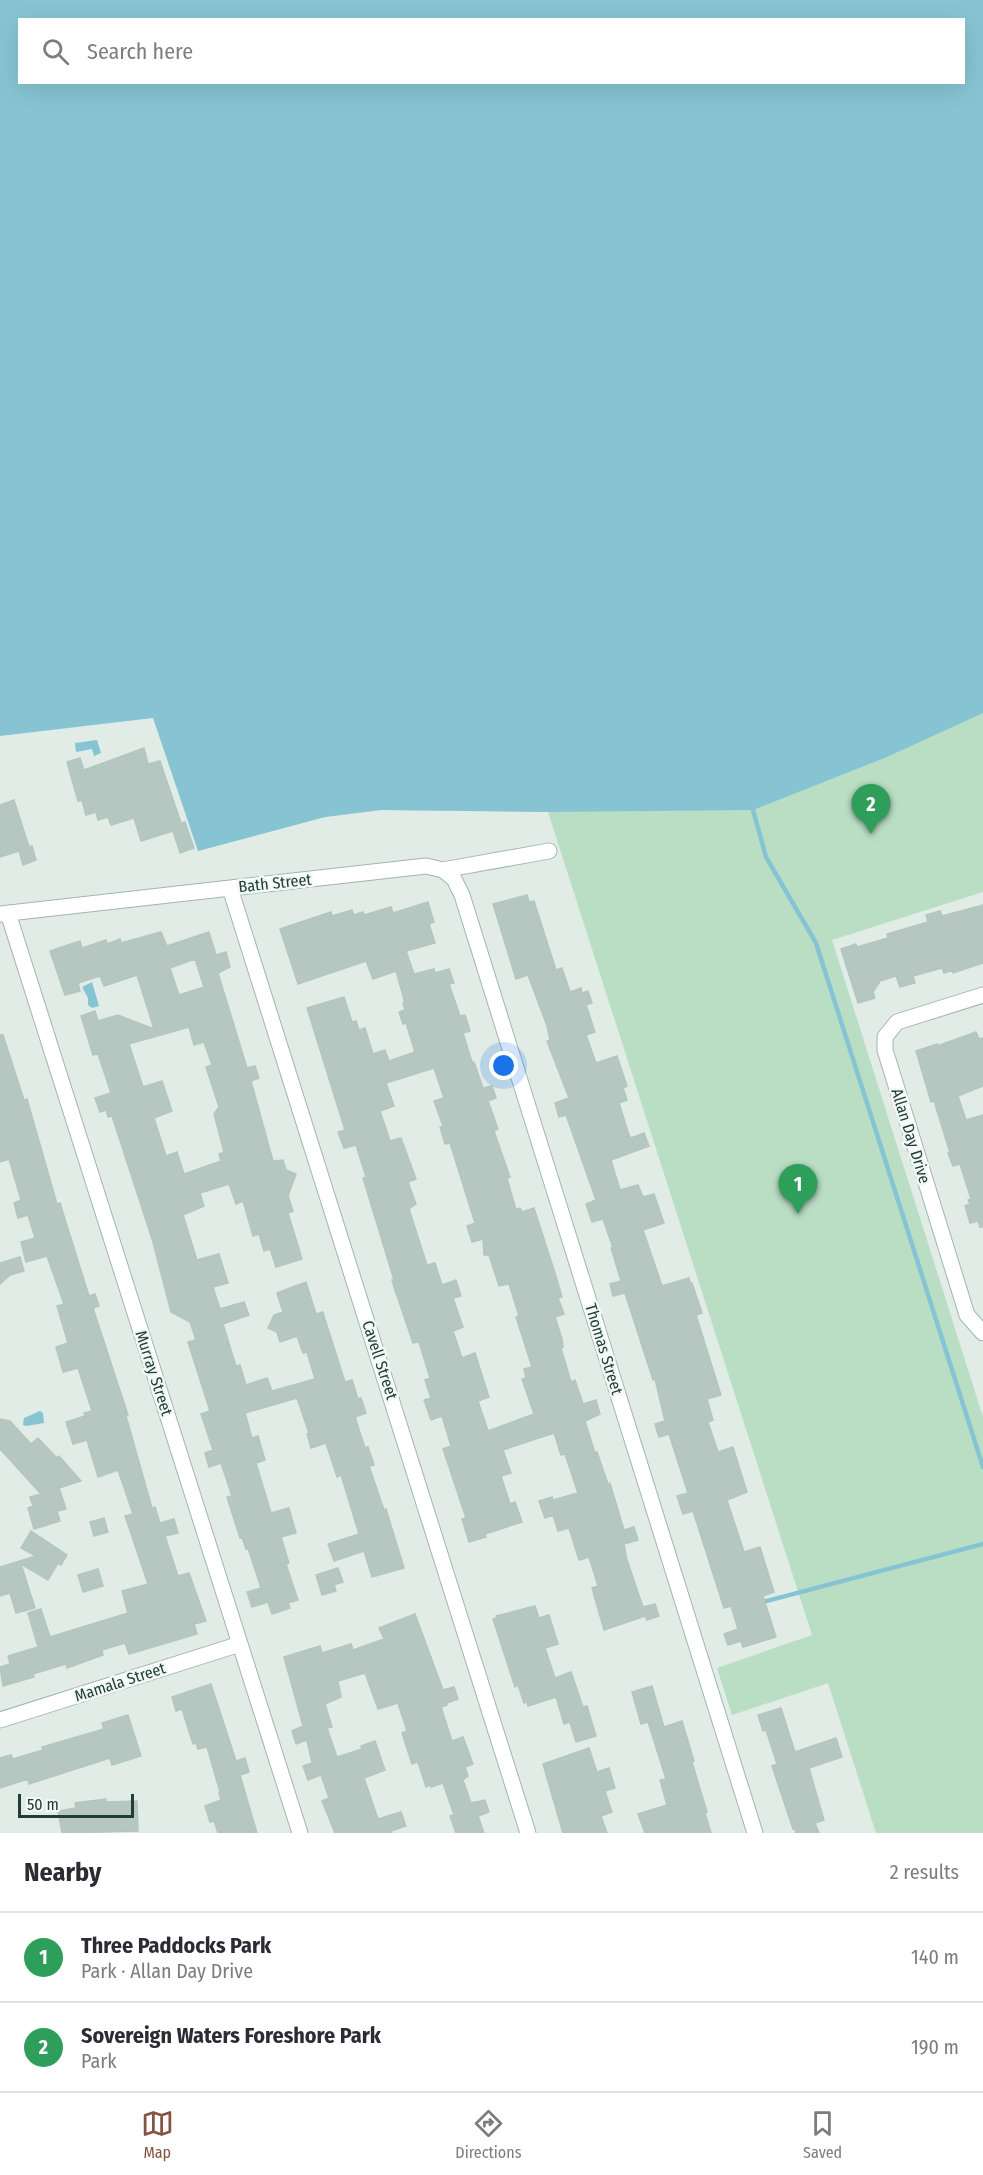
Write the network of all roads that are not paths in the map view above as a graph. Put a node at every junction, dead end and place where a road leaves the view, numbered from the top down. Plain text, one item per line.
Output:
1 (549, 851) dead end
2 (443, 870) junction
3 (231, 888) junction
4 (4, 913) edge
5 (983, 995) edge
6 (983, 1333) edge
7 (240, 1644) junction
8 (0, 1720) edge
9 (300, 1833) edge
10 (528, 1833) edge
11 (755, 1833) edge

1 - 2 street, Bath Street
2 - 3 street, Bath Street
2 - 11 street, Thomas Street
3 - 4 street, Bath Street
3 - 10 street, Cavell Street
4 - 7 street, Murray Street
5 - 6 street, Allan Day Drive
7 - 8 street, Mamala Street
7 - 9 street, Murray Street

